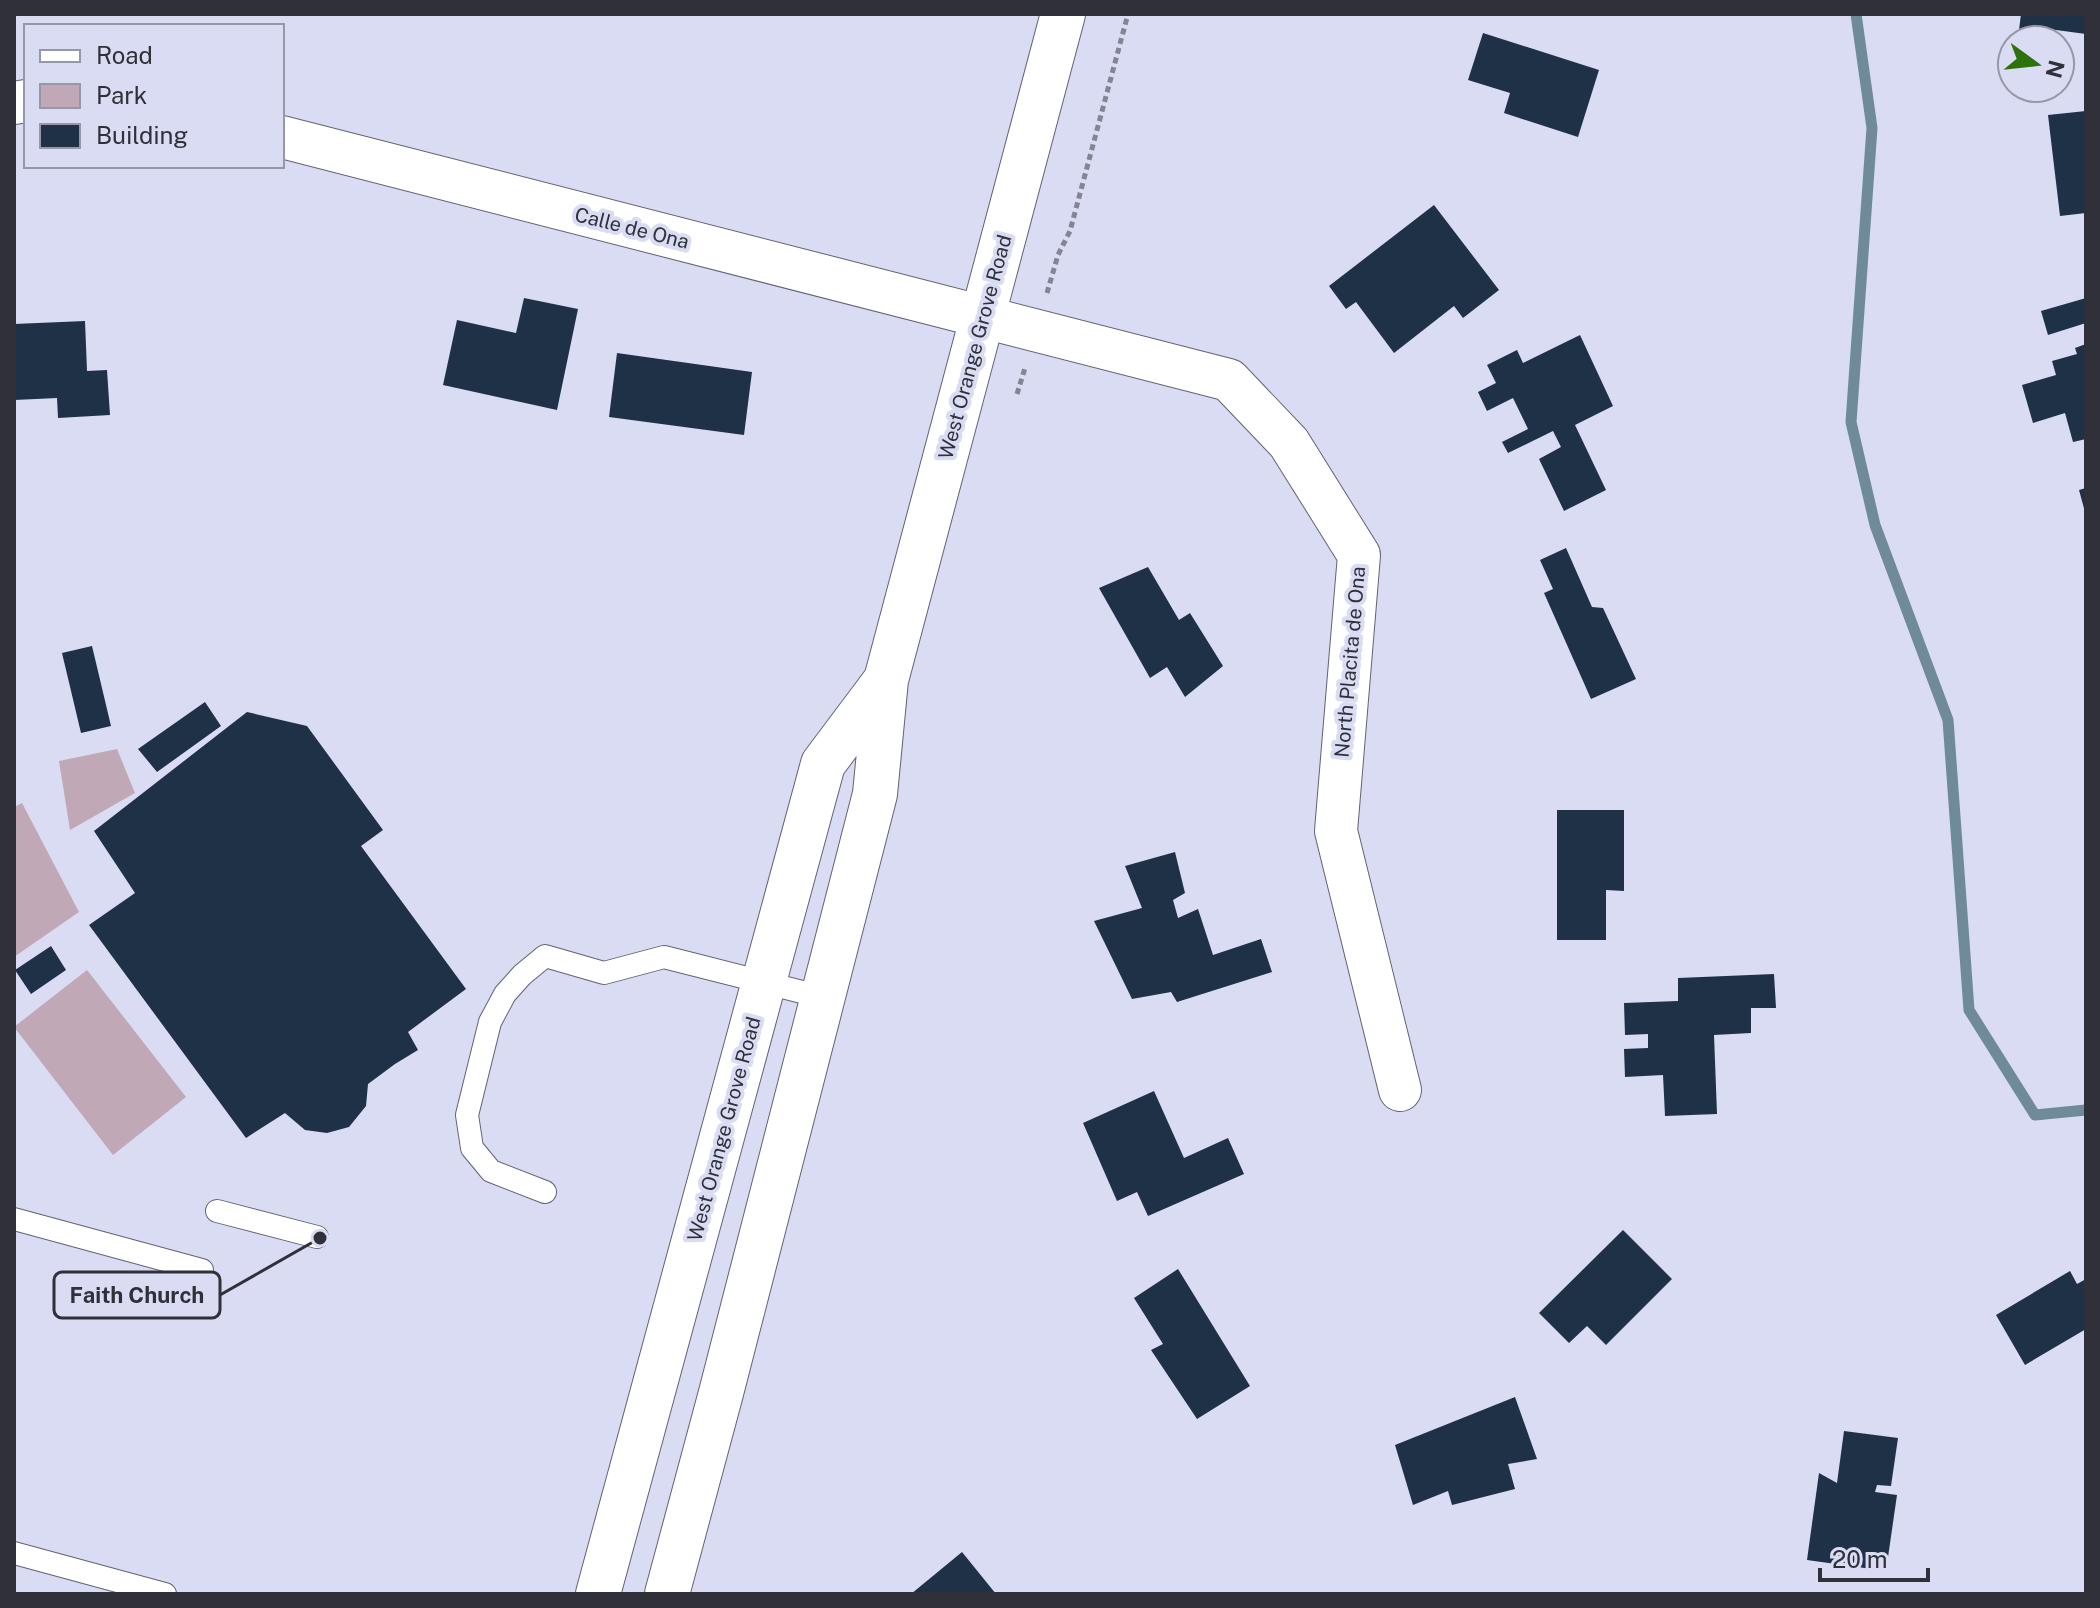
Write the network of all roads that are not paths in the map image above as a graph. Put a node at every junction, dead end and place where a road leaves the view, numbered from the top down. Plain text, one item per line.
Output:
1 (1063, 14) edge
2 (284, 138) edge
3 (983, 318) junction
4 (886, 680) junction
5 (764, 983) junction
6 (822, 997) junction
7 (1400, 1090) dead end
8 (545, 1192) dead end
9 (217, 1211) dead end
10 (14, 1219) edge
11 (317, 1237) dead end
12 (202, 1270) dead end
13 (14, 1553) edge
14 (165, 1594) edge
15 (598, 1594) edge
16 (667, 1594) edge

1 - 3 main road, West Orange Grove Road
2 - 3 street, Calle de Ona
3 - 4 main road, West Orange Grove Road
3 - 7 street, North Placita de Ona
4 - 5 main road, West Orange Grove Road
4 - 6 main road, West Orange Grove Road
5 - 6 lane
5 - 8 lane
5 - 15 main road, West Orange Grove Road
6 - 16 main road, West Orange Grove Road
9 - 11 lane
10 - 12 lane
13 - 14 lane

